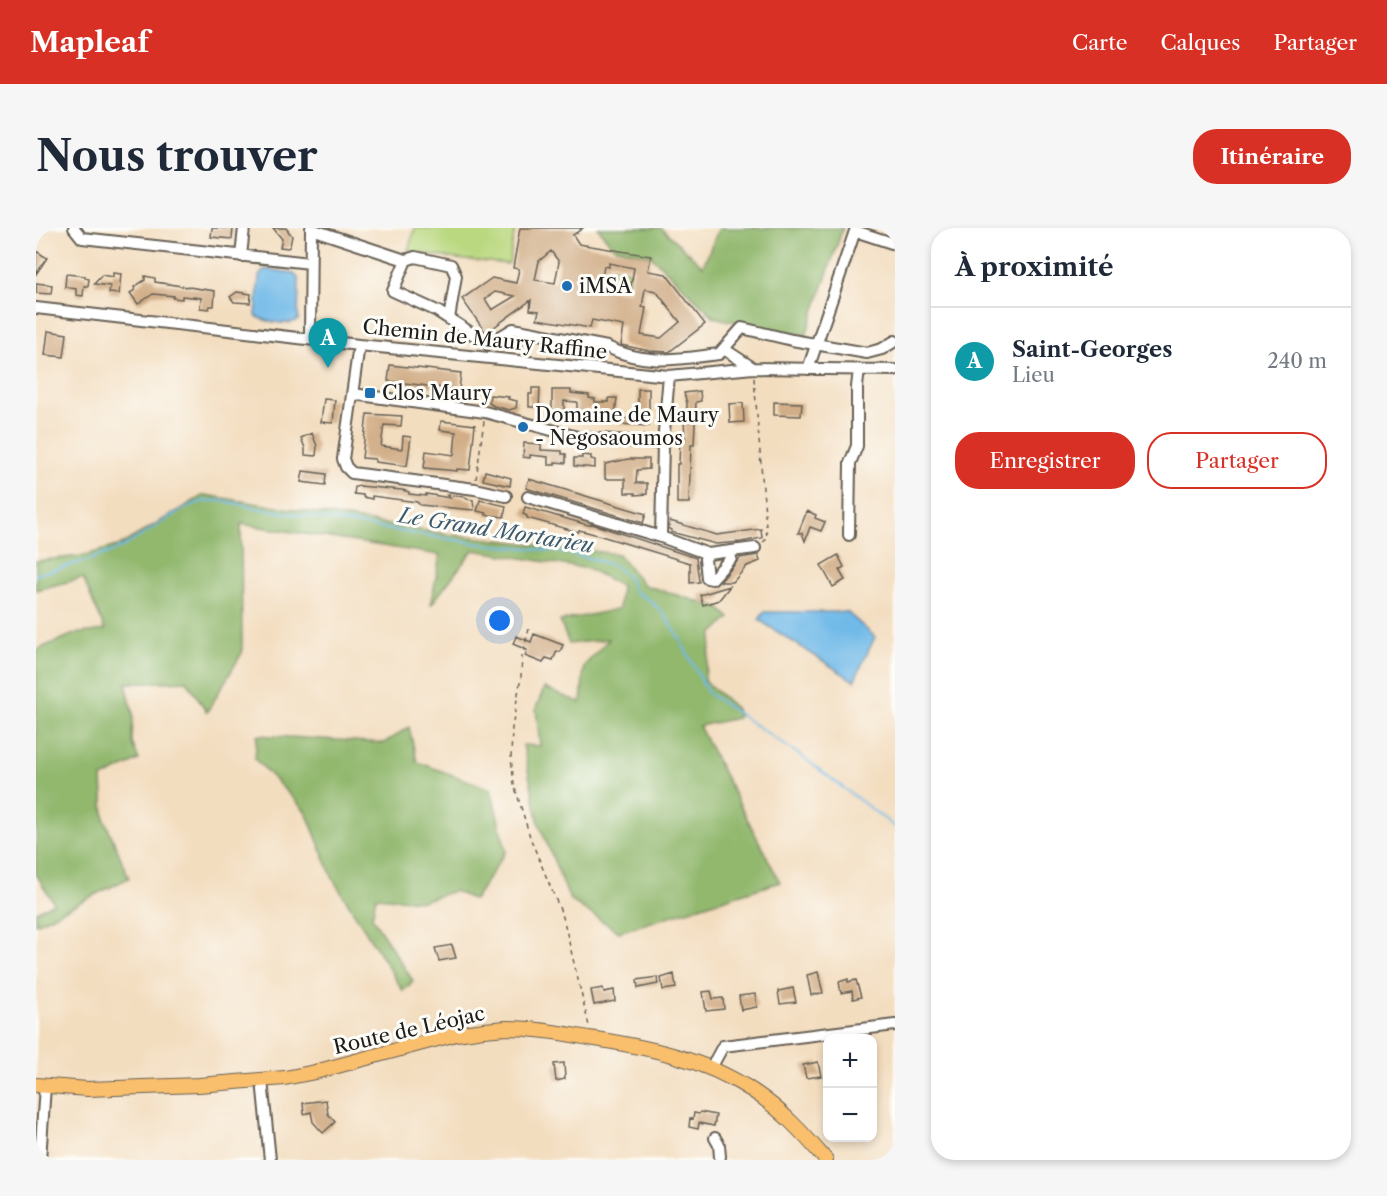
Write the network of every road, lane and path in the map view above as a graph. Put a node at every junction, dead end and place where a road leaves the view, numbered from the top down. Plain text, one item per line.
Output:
1 (74, 228) edge
2 (244, 228) edge
3 (312, 229) edge
4 (895, 244) edge
5 (241, 256) junction
6 (406, 260) junction
7 (310, 263) junction
8 (36, 308) edge
9 (449, 319) junction
10 (310, 338) junction
11 (895, 340) edge
12 (816, 344) junction
13 (359, 345) junction
14 (724, 349) junction
15 (753, 368) junction
16 (807, 369) junction
17 (859, 369) junction
18 (895, 370) edge
19 (669, 376) junction
20 (353, 394) junction
21 (485, 412) junction
22 (663, 443) junction
23 (475, 489) junction
24 (506, 496) dead end
25 (528, 497) dead end
26 (849, 535) dead end
27 (661, 537) junction
28 (755, 548) joint
29 (728, 552) junction
30 (708, 554) junction
31 (530, 629) dead end
32 (895, 1025) edge
33 (591, 1038) junction
34 (711, 1068) junction
35 (262, 1080) junction
36 (40, 1086) edge
37 (715, 1138) dead end
38 (723, 1159) edge
39 (40, 1160) edge
40 (270, 1160) edge
41 (826, 1160) edge

1 - 5 street
2 - 5 street
3 - 6 street
3 - 7 street
4 - 12 street
5 - 7 street
6 - 9 street
6 - 9 street
7 - 10 street
8 - 10 street, Chemin de Maury Raffine
9 - 14 street
10 - 13 street, Chemin de Maury Raffine
11 - 12 street
12 - 14 street
12 - 16 street
13 - 19 street, Chemin de Maury Raffine
13 - 20 street
14 - 15 street
15 - 16 street, Chemin de Maury Raffine
15 - 19 street, Chemin de Maury Raffine
15 - 28 path
16 - 17 street, Chemin de Maury Raffine
17 - 18 street, Chemin de Maury Raffine
17 - 26 street
19 - 22 street
20 - 21 street
20 - 23 street
21 - 22 street
21 - 23 path
22 - 27 street
23 - 24 street
25 - 27 street
27 - 30 street
28 - 29 street
29 - 30 street
29 - 30 street
31 - 33 path
32 - 34 street
33 - 34 main road, Route de Léojac
33 - 35 main road, Route de Léojac
34 - 41 main road, Route de Léojac
35 - 36 main road, Route de Léojac
35 - 40 street
36 - 39 street
37 - 38 street

